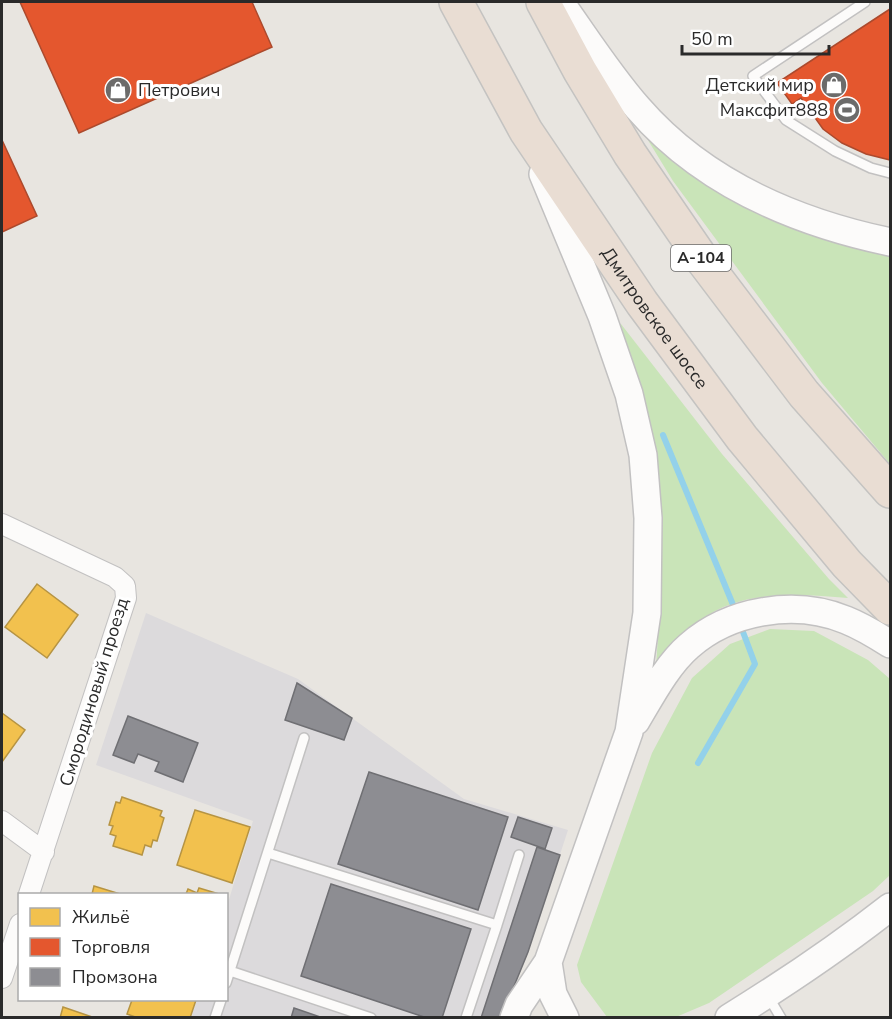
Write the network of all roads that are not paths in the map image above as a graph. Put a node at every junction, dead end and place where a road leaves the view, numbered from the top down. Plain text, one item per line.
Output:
1 (456, 2) edge
2 (543, 2) edge
3 (560, 2) edge
4 (865, 2) edge
5 (526, 131) junction
6 (891, 172) edge
7 (891, 242) edge
8 (891, 491) edge
9 (2, 524) edge
10 (891, 608) edge
11 (891, 644) edge
12 (629, 732) junction
13 (304, 738) dead end
14 (2, 821) edge
15 (44, 852) junction
16 (268, 853) junction
17 (519, 855) dead end
18 (30, 893) edge
19 (891, 907) edge
20 (497, 925) junction
21 (18, 930) edge
22 (548, 962) junction
23 (230, 971) junction
24 (228, 977) edge
25 (2, 978) edge
26 (767, 994) junction
27 (220, 1001) edge
28 (215, 1017) edge
29 (371, 1017) edge
30 (466, 1017) edge
31 (514, 1017) edge
32 (565, 1017) edge
33 (729, 1017) edge
34 (780, 1017) edge

1 - 5 highway, Дмитровское шоссе
2 - 8 highway, А-104
3 - 7 main road
4 - 6 lane
5 - 10 highway, Дмитровское шоссе
5 - 12 main road
9 - 15 street, Смородиновый проезд
11 - 12 main road
12 - 22 main road
13 - 16 lane
14 - 15 street
15 - 18 street, Смородиновый проезд
16 - 20 lane
16 - 23 lane
17 - 20 lane
19 - 26 main road
20 - 30 lane
21 - 25 street
22 - 31 main road
22 - 32 main road
23 - 24 lane
23 - 29 lane
26 - 33 main road
26 - 34 lane
27 - 28 lane

